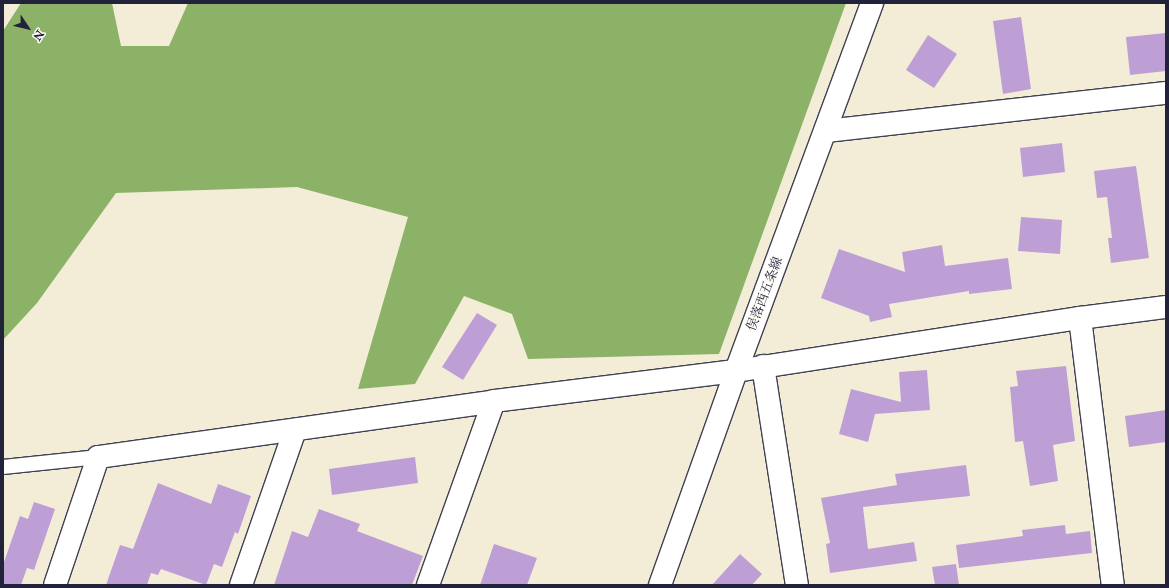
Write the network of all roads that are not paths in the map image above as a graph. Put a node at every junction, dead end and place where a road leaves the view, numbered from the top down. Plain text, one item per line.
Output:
1 (872, 3) edge
2 (1166, 93) edge
3 (826, 131) junction
4 (1166, 307) edge
5 (1080, 318) junction
6 (763, 366) junction
7 (736, 371) junction
8 (494, 401) junction
9 (295, 430) junction
10 (98, 457) junction
11 (3, 466) edge
12 (54, 585) edge
13 (241, 585) edge
14 (428, 585) edge
15 (660, 585) edge
16 (797, 585) edge
17 (1113, 585) edge

1 - 3 street, 俣落西五条線
2 - 3 street
3 - 7 street, 俣落西五条線
4 - 5 street
5 - 6 street
5 - 17 street
6 - 7 street
6 - 16 street
7 - 8 street
7 - 15 street, 俣落西五条線
8 - 9 street
8 - 14 street
9 - 10 street
9 - 13 street
10 - 11 lane
10 - 12 street

